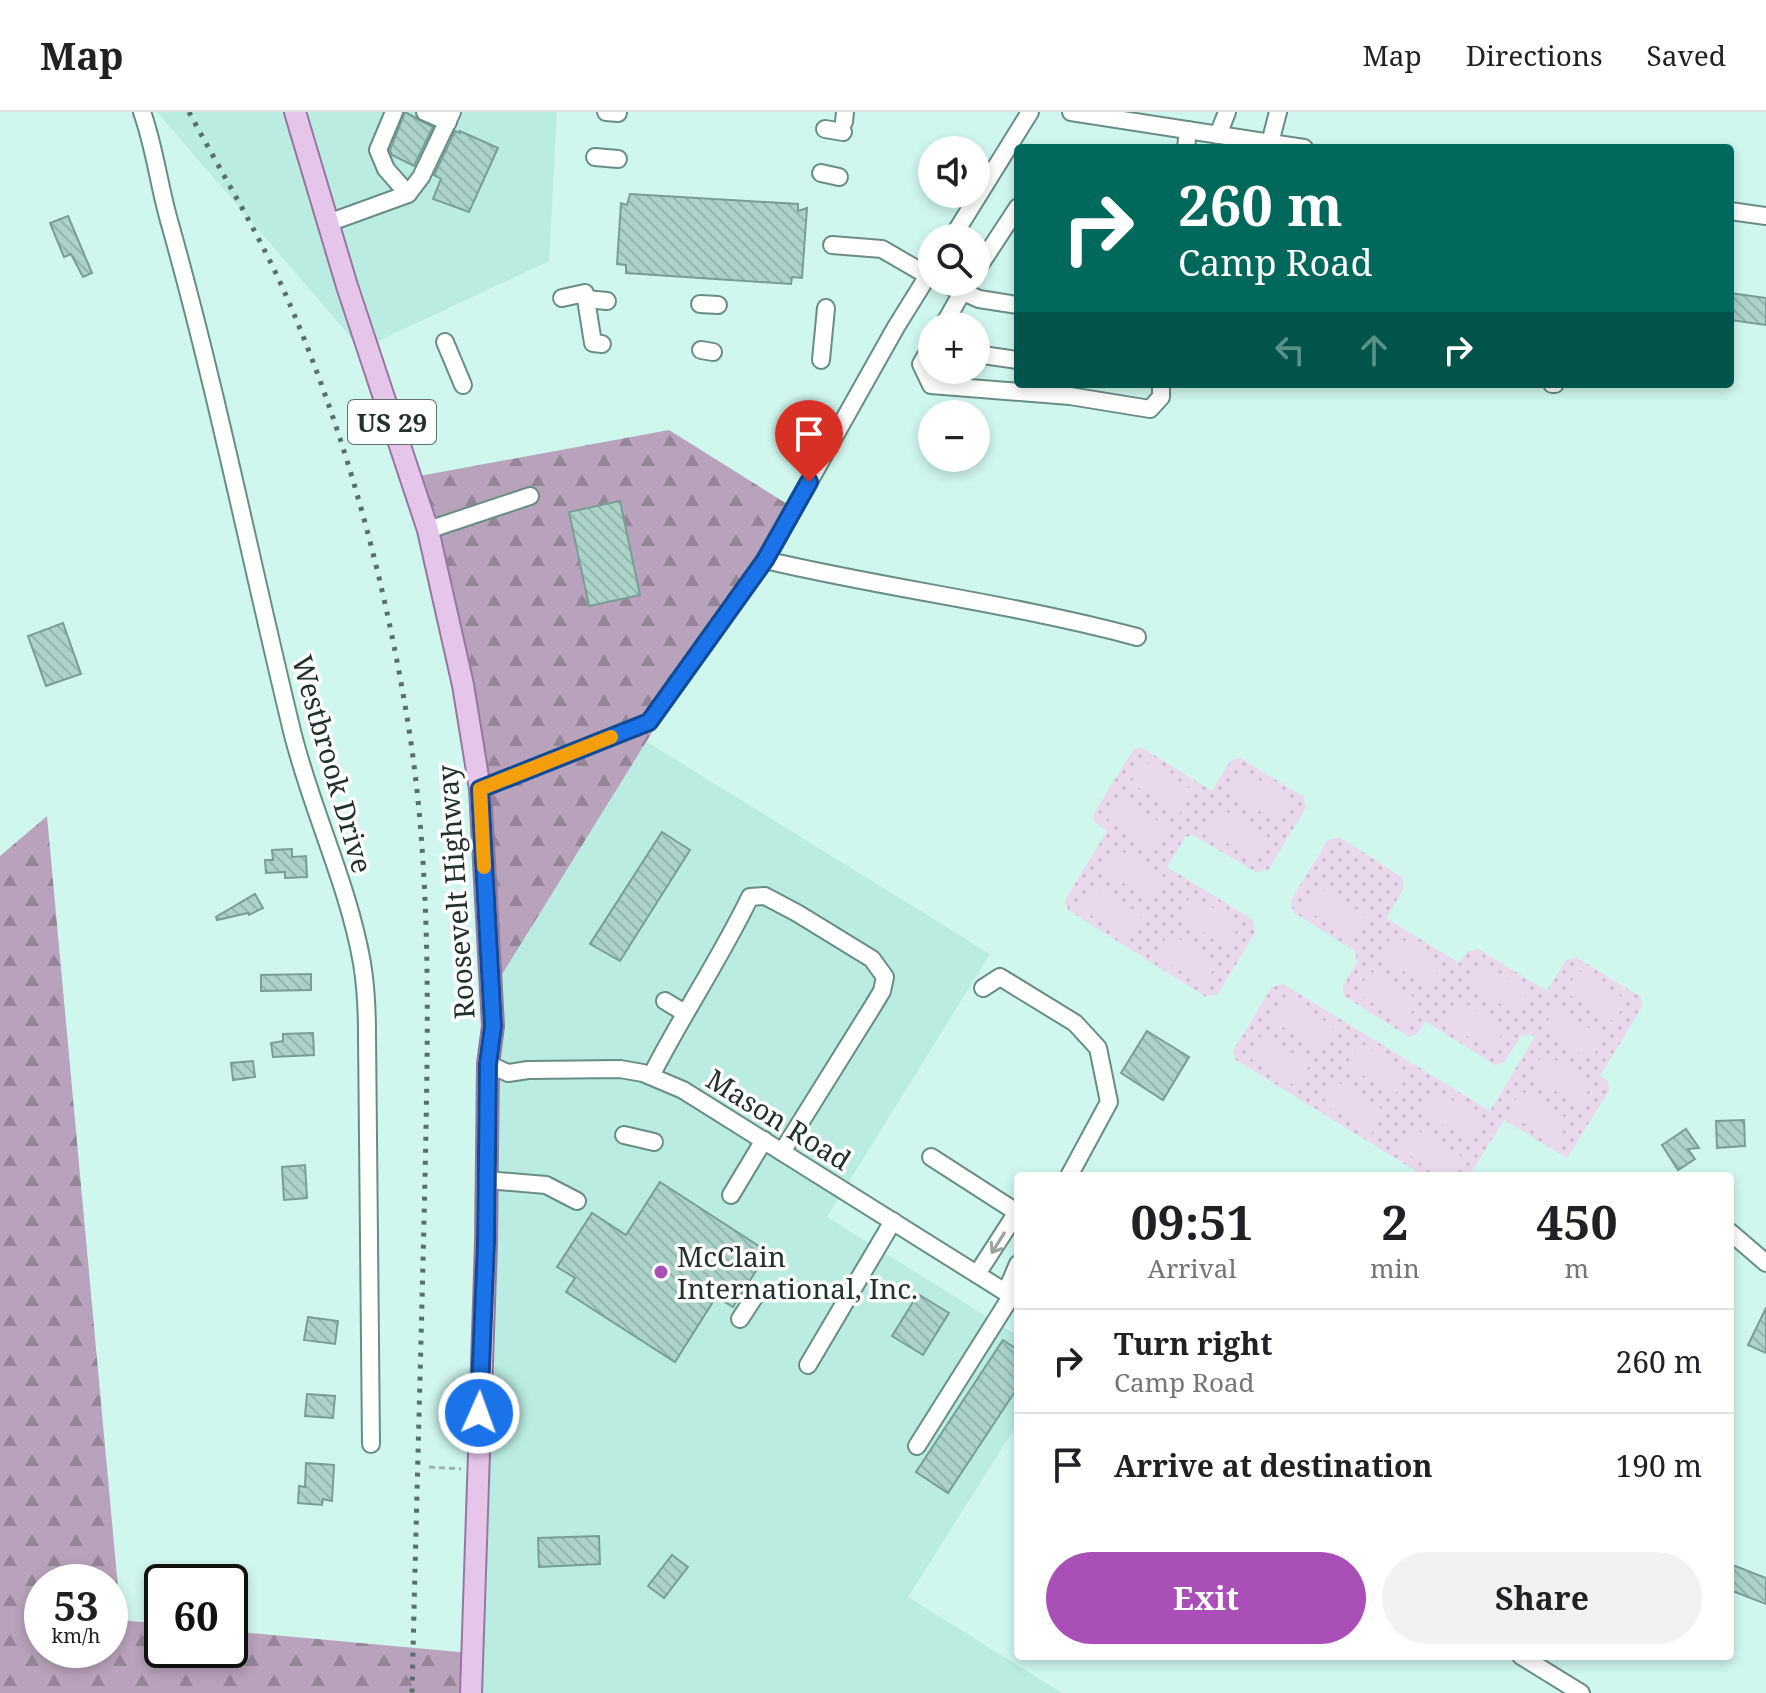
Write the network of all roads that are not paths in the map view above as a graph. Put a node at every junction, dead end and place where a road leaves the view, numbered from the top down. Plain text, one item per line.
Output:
1 (142, 112) edge
2 (295, 112) edge
3 (394, 112) edge
4 (425, 112) edge
5 (1030, 112) edge
6 (1071, 112) edge
7 (1227, 112) edge
8 (1278, 112) edge
9 (450, 117) edge
10 (844, 122) edge
11 (825, 129) dead end
12 (1188, 130) junction
13 (1218, 135) junction
14 (1270, 143) junction
15 (1186, 144) edge
16 (1277, 144) edge
17 (595, 157) dead end
18 (618, 159) dead end
19 (821, 173) dead end
20 (839, 177) dead end
21 (408, 194) junction
22 (1734, 212) edge
23 (1014, 213) edge
24 (1766, 216) edge
25 (328, 223) junction
26 (961, 224) edge
27 (832, 245) dead end
28 (990, 250) edge
29 (918, 268) edge
30 (921, 296) edge
31 (976, 296) edge
32 (562, 298) dead end
33 (586, 299) junction
34 (607, 301) dead end
35 (700, 304) dead end
36 (1014, 304) edge
37 (718, 305) dead end
38 (820, 312) dead end
39 (445, 342) dead end
40 (602, 344) dead end
41 (990, 356) edge
42 (1014, 359) edge
43 (821, 360) dead end
44 (931, 384) edge
45 (463, 385) dead end
46 (946, 386) joint
47 (1161, 388) edge
48 (530, 496) dead end
49 (428, 530) junction
50 (765, 560) junction
51 (1137, 637) dead end
52 (480, 789) junction
53 (983, 988) dead end
54 (665, 1001) dead end
55 (685, 1013) junction
56 (488, 1064) junction
57 (651, 1076) junction
58 (624, 1135) dead end
59 (764, 1140) junction
60 (654, 1142) dead end
61 (782, 1152) junction
62 (931, 1157) dead end
63 (1071, 1172) edge
64 (486, 1180) junction
65 (731, 1195) dead end
66 (577, 1201) dead end
67 (1014, 1210) edge
68 (1014, 1219) edge
69 (893, 1221) junction
70 (1734, 1235) edge
71 (1766, 1263) edge
72 (977, 1274) junction
73 (757, 1293) dead end
74 (1012, 1296) edge
75 (740, 1319) dead end
76 (808, 1365) dead end
77 (371, 1444) dead end
78 (917, 1446) dead end
79 (1527, 1660) edge
80 (471, 1693) edge
81 (1581, 1693) edge

1 - 77 street, Westbrook Drive
2 - 25 main road, Roosevelt Highway / US 29
3 - 21 street
4 - 9 street
5 - 26 street
6 - 12 street
7 - 13 street
8 - 14 street
9 - 21 street
10 - 11 street
12 - 13 street
12 - 15 street
13 - 14 street
14 - 16 street
17 - 18 street
19 - 20 street
21 - 25 street
22 - 24 street
23 - 28 street
25 - 49 main road, Roosevelt Highway / US 29
27 - 29 street
30 - 50 street
31 - 36 street
32 - 33 street
33 - 34 street
33 - 40 street
35 - 37 street
38 - 43 street
39 - 45 street
41 - 42 street
44 - 46 street
46 - 47 street
48 - 49 street
49 - 52 main road, Roosevelt Highway / US 29
50 - 51 street
50 - 52 street
52 - 56 main road, Roosevelt Highway / US 29
53 - 63 street
54 - 55 street
55 - 57 street
55 - 61 street
56 - 57 street, Mason Road
56 - 64 main road, Roosevelt Highway / US 29
57 - 59 street, Mason Road
58 - 60 street
59 - 61 street, Mason Road
59 - 65 street
61 - 69 street, Mason Road
62 - 67 street
64 - 66 street
64 - 80 main road, Roosevelt Highway / US 29
68 -> 72 street
69 - 72 street, Mason Road
69 - 76 street
70 - 71 street
72 - 74 street, Mason Road
73 - 75 street
74 - 78 street
79 - 81 street

